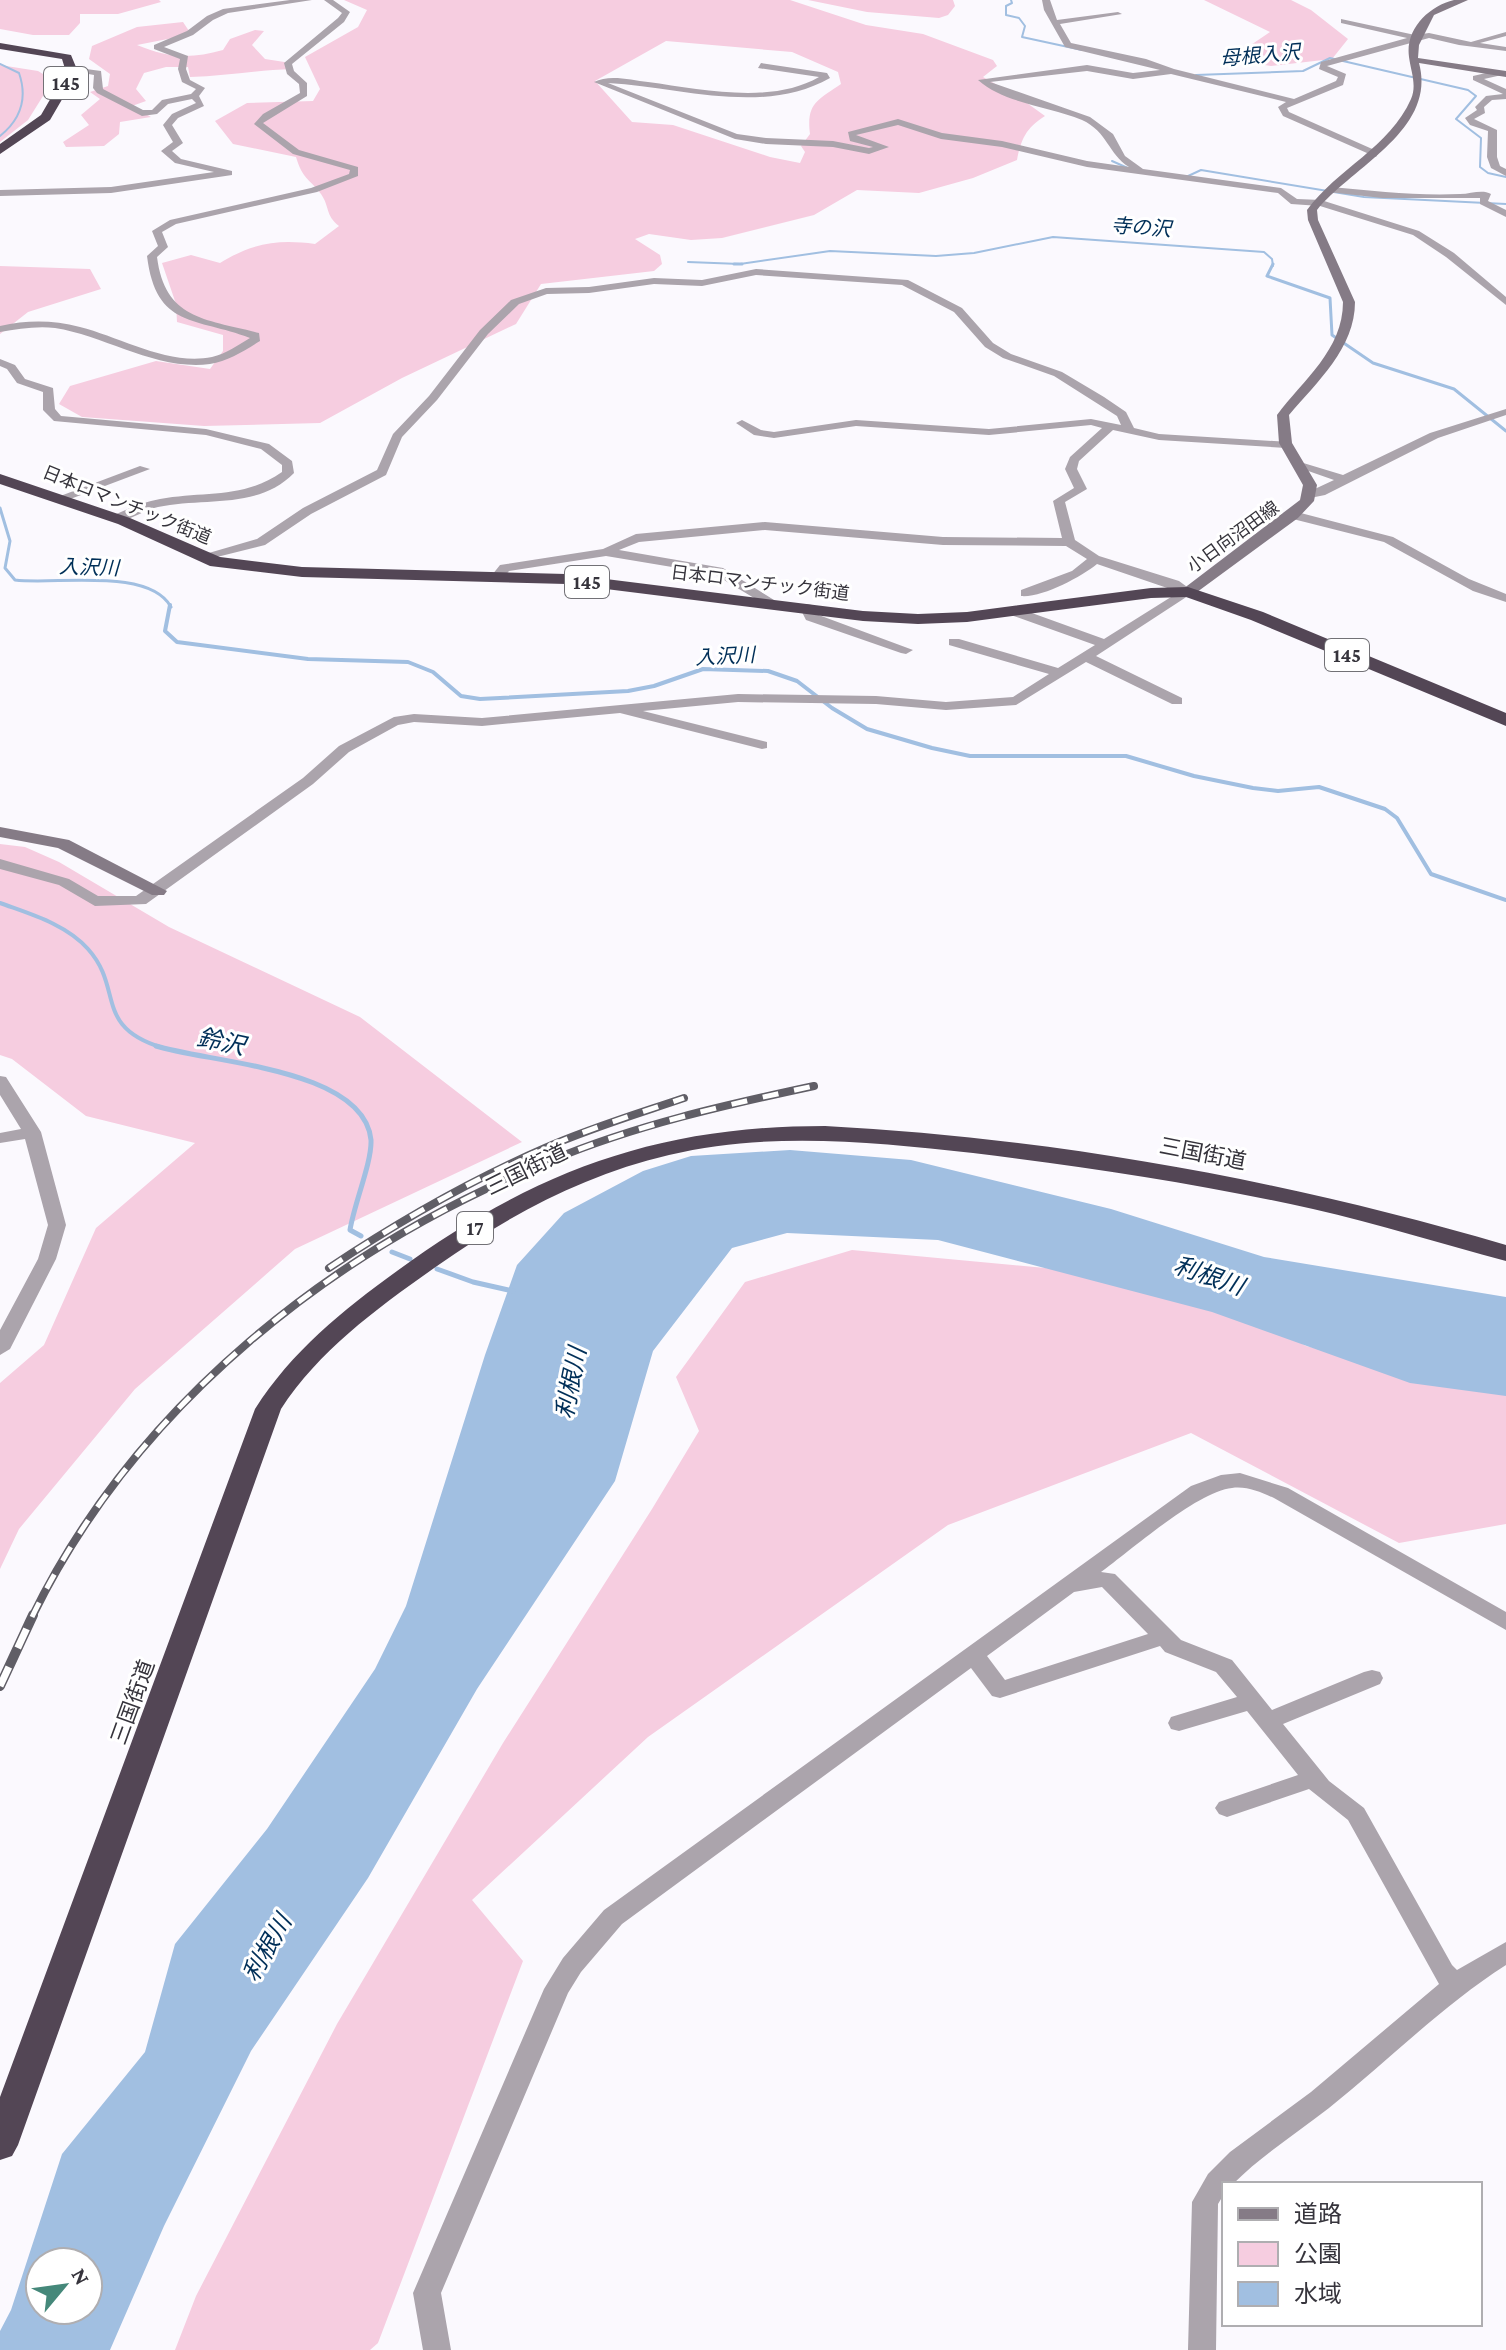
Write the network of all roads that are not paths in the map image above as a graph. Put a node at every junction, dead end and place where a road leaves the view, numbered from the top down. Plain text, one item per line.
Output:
1 (308, 0) edge
2 (328, 0) edge
3 (1046, 0) edge
4 (1463, 0) edge
5 (1118, 14) dead end
6 (1344, 21) dead end
7 (1057, 22) junction
8 (1506, 34) edge
9 (1417, 38) junction
10 (1374, 41) dead end
11 (1464, 44) junction
12 (1388, 45) junction
13 (0, 46) edge
14 (1506, 49) edge
15 (1416, 60) junction
16 (761, 66) dead end
17 (71, 70) junction
18 (1171, 71) junction
19 (1502, 74) edge
20 (1506, 94) edge
21 (194, 96) junction
22 (1296, 102) junction
23 (0, 150) edge
24 (1376, 154) junction
25 (1145, 172) junction
26 (1506, 173) edge
27 (1331, 190) junction
28 (0, 193) edge
29 (1317, 203) junction
30 (1506, 214) edge
31 (1505, 300) edge
32 (0, 329) edge
33 (0, 362) edge
34 (1506, 412) edge
35 (742, 423) dead end
36 (1112, 425) junction
37 (1128, 428) junction
38 (1286, 444) junction
39 (1300, 466) junction
40 (144, 469) dead end
41 (0, 479) edge
42 (1344, 479) junction
43 (1310, 494) junction
44 (61, 498) junction
45 (1293, 515) junction
46 (116, 519) junction
47 (1069, 542) junction
48 (606, 552) junction
49 (201, 557) junction
50 (1095, 559) junction
51 (498, 575) junction
52 (1188, 592) junction
53 (1026, 593) dead end
54 (1506, 598) edge
55 (769, 603) junction
56 (807, 608) junction
57 (1013, 611) junction
58 (954, 642) dead end
59 (1104, 644) junction
60 (906, 650) dead end
61 (1084, 656) junction
62 (1060, 673) junction
63 (1177, 701) dead end
64 (619, 708) junction
65 (1506, 720) edge
66 (762, 745) dead end
67 (0, 832) edge
68 (0, 864) edge
69 (158, 891) junction
70 (0, 1081) edge
71 (32, 1132) junction
72 (0, 1138) edge
73 (1506, 1253) edge
74 (0, 1349) edge
75 (1065, 1587) junction
76 (1506, 1622) edge
77 (1164, 1637) junction
78 (973, 1654) junction
79 (1372, 1678) dead end
80 (1252, 1701) junction
81 (1268, 1721) junction
82 (1179, 1723) dead end
83 (1314, 1778) junction
84 (1227, 1808) dead end
85 (1506, 1952) edge
86 (1456, 1985) junction
87 (0, 2145) edge
88 (437, 2350) edge
89 (1202, 2350) edge

1 - 21 street
2 - 32 street
3 - 7 street
4 - 9 main road
5 - 7 street
6 - 9 street
7 - 18 street
8 - 11 street
9 - 11 street
9 - 12 street
9 - 15 main road
10 - 12 street
11 - 14 street
12 - 22 street
13 - 17 highway, 145
15 - 19 main road
15 - 24 main road
16 - 25 street
17 - 21 street
17 - 23 highway, 145
18 - 22 street
18 - 25 street
19 - 20 street
20 - 26 street
21 - 28 street
22 - 24 street
24 - 27 main road
25 - 29 street
27 - 29 main road
27 - 30 street
29 - 31 street
29 - 38 main road
33 - 46 street
34 - 42 street
35 - 36 street
36 - 37 street
36 - 47 street
37 - 38 street
37 - 49 street
38 - 39 main road
39 - 42 street
39 - 43 main road
40 - 44 street
41 - 44 highway, 日本ロマンチック街道 / 145
42 - 43 street
43 - 45 main road, 小日向沼田線
44 - 46 highway, 日本ロマンチック街道 / 145
45 - 52 main road, 小日向沼田線
45 - 54 street
46 - 49 highway, 日本ロマンチック街道 / 145
47 - 48 street
47 - 50 street
48 - 51 street
48 - 55 street
49 - 51 highway, 日本ロマンチック街道 / 145
50 - 52 street
50 - 53 street
51 - 55 highway, 日本ロマンチック街道 / 145
52 - 57 highway, 日本ロマンチック街道 / 145
52 - 59 street
52 - 65 highway, 日本ロマンチック街道 / 145
55 - 56 highway, 日本ロマンチック街道 / 145
56 - 57 highway, 日本ロマンチック街道 / 145
56 - 60 street
57 - 59 street
58 - 62 street
59 - 61 street
61 - 62 street
61 - 63 street
62 - 64 street
64 - 66 street
64 - 69 street
67 - 69 main road
68 - 69 street
70 - 71 street
71 - 72 street
71 - 74 street
73 - 87 highway, 三国街道 / 17
75 - 76 street
75 - 77 street
75 - 78 street
77 - 78 street
77 - 80 street
78 - 88 street
79 - 81 street
80 - 81 street
80 - 82 street
81 - 83 street
83 - 84 street
83 - 86 street
85 - 86 street
86 - 89 street

